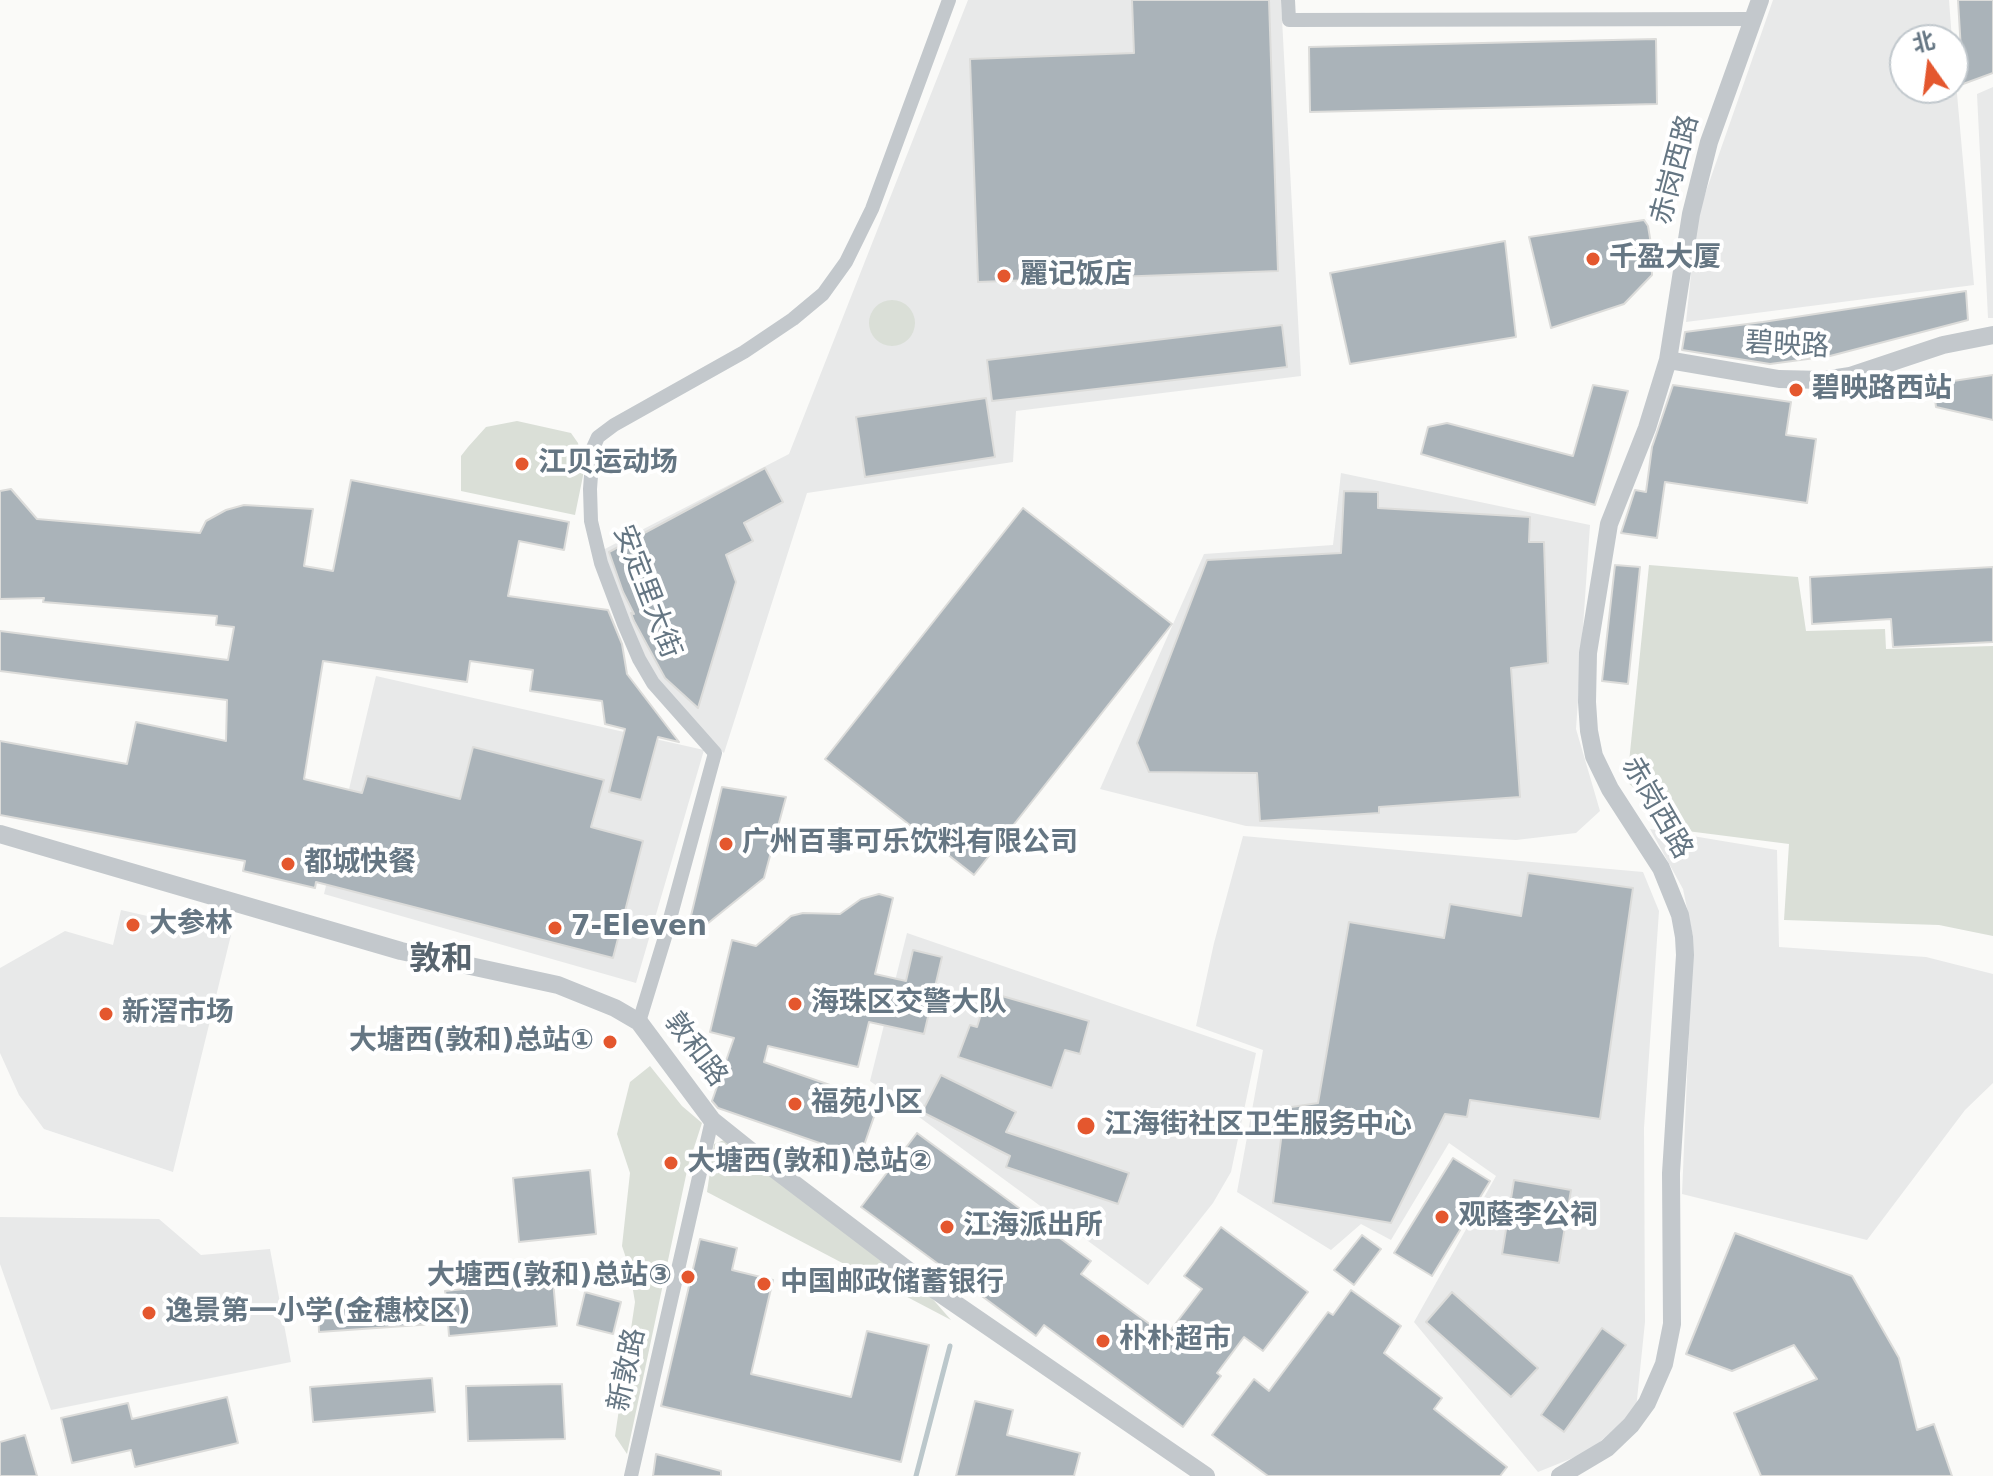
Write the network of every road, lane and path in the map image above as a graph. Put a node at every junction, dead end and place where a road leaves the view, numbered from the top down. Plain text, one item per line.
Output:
1 (949, 0) edge
2 (1288, 0) edge
3 (1760, 0) edge
4 (1754, 19) junction
5 (1993, 335) edge
6 (1668, 360) junction
7 (0, 834) edge
8 (639, 1022) junction
9 (712, 1120) junction
10 (631, 1476) edge
11 (1206, 1476) edge
12 (1560, 1476) edge

1 - 8 street, 安定里大街
2 - 4 street
3 - 4 street, 赤岗西路
4 - 6 street, 赤岗西路
5 - 6 street, 碧映路
6 - 12 street, 赤岗西路
7 - 8 street, 敦和路
8 - 9 street, 敦和路
9 - 10 street, 新敦路
9 - 11 street, 敦和路

